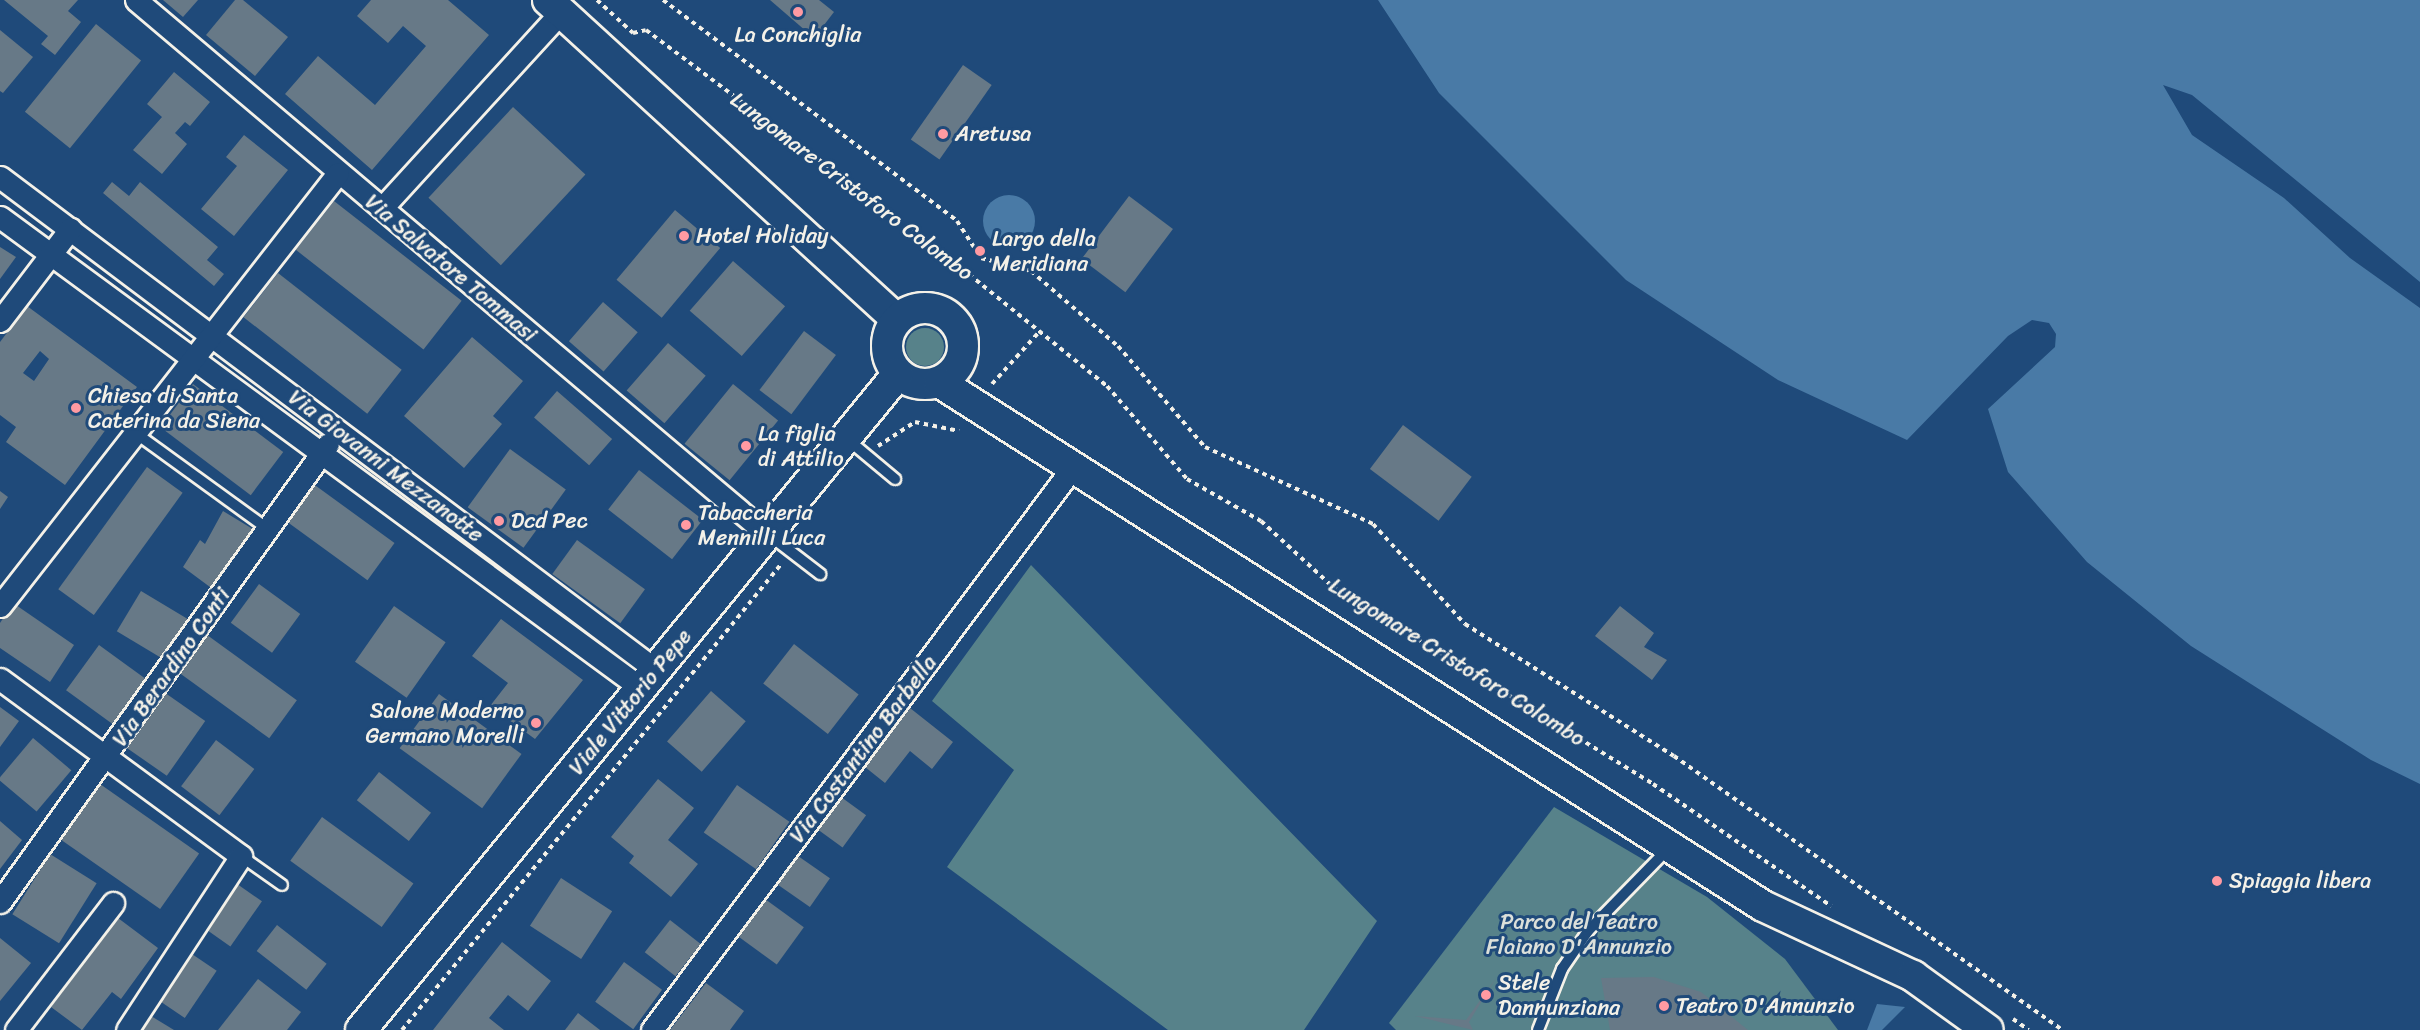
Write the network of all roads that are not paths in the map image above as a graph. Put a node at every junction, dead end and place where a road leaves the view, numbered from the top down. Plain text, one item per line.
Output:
1 (136, 0) edge
2 (554, 6) edge
3 (338, 173) junction
4 (0, 177) edge
5 (382, 208) junction
6 (0, 217) edge
7 (70, 229) junction
8 (50, 254) junction
9 (897, 320) junction
10 (0, 321) edge
11 (209, 333) junction
12 (190, 357) junction
13 (898, 374) junction
14 (939, 382) junction
15 (339, 430) junction
16 (133, 431) junction
17 (857, 447) junction
18 (320, 455) junction
19 (1073, 467) junction
20 (896, 479) dead end
21 (268, 529) junction
22 (767, 534) junction
23 (820, 574) dead end
24 (0, 606) edge
25 (0, 679) edge
26 (648, 679) junction
27 (107, 758) junction
28 (1671, 847) junction
29 (241, 856) junction
30 (282, 885) dead end
31 (0, 902) edge
32 (113, 903) dead end
33 (1996, 1021) edge
34 (16, 1030) edge
35 (127, 1030) edge
36 (361, 1030) edge
37 (652, 1030) edge
38 (1538, 1030) edge

1 - 3 street, Via Salvatore Tommasi
2 - 5 street
2 - 9 street
3 - 5 street, Via Salvatore Tommasi
3 - 11 street
4 - 7 street, Via Giovanni Mezzanotte
5 - 22 street, Via Salvatore Tommasi
6 - 8 street, Via Giovanni Mezzanotte
7 - 8 street
7 - 11 street, Via Giovanni Mezzanotte
8 - 10 street
8 - 12 street, Via Giovanni Mezzanotte
9 - 13 street
9 - 14 street
11 - 12 street
11 - 15 street, Via Giovanni Mezzanotte
12 - 16 street
12 - 18 street, Via Giovanni Mezzanotte
13 - 14 street
13 - 17 street, Viale Vittorio Pepe
14 - 19 street, Lungomare Cristoforo Colombo
15 - 18 street, Via Berardino Conti
15 - 26 street, Via Giovanni Mezzanotte
16 - 21 lane
16 - 24 street
17 - 20 lane
17 - 22 street, Viale Vittorio Pepe
18 - 21 street, Via Berardino Conti
18 - 26 street, Via Giovanni Mezzanotte
19 - 28 street, Lungomare Cristoforo Colombo
19 - 37 street, Via Costantino Barbella
21 - 27 street, Via Berardino Conti
22 - 23 lane
22 - 26 street, Viale Vittorio Pepe
25 - 27 street
26 - 36 street, Viale Vittorio Pepe
27 - 29 street
27 - 31 street, Via Berardino Conti
28 - 33 street, Lungomare Cristoforo Colombo
28 - 38 lane
29 - 30 lane
29 - 35 street
32 - 34 street

